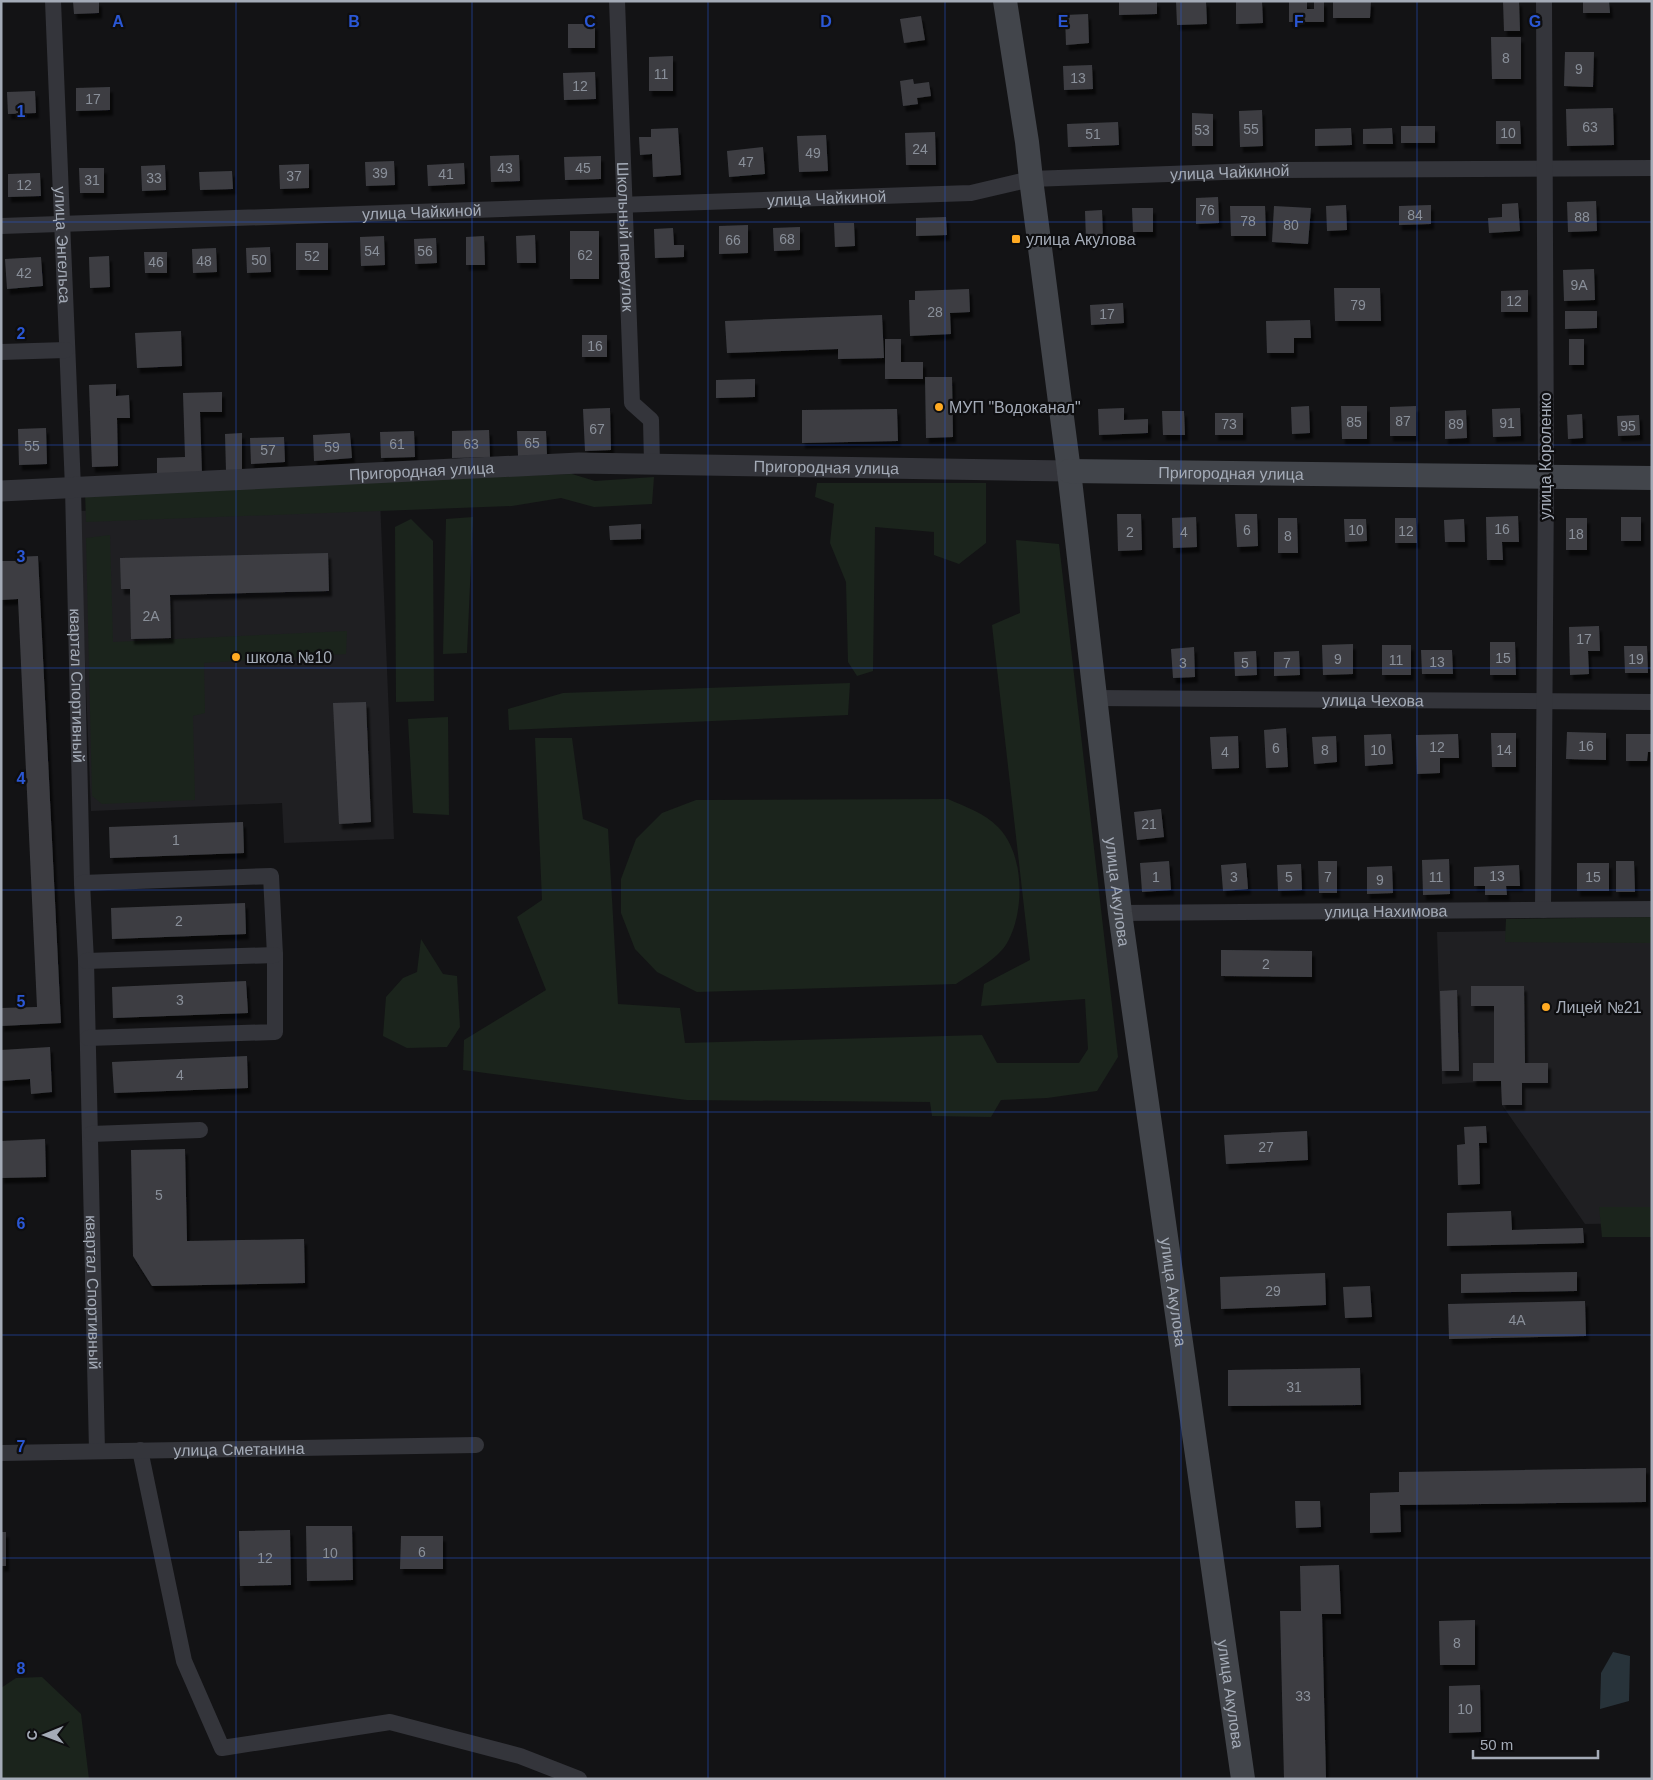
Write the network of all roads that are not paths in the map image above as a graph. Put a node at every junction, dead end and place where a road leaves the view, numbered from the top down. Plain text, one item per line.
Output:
1 (53, 1) edge
2 (618, 1) edge
3 (1005, 1) edge
4 (1544, 1) edge
5 (1652, 168) edge
6 (1545, 170) junction
7 (1030, 179) junction
8 (625, 204) junction
9 (62, 223) junction
10 (1, 226) edge
11 (66, 350) junction
12 (1, 352) edge
13 (652, 464) junction
14 (1069, 471) junction
15 (1546, 478) junction
16 (1652, 478) edge
17 (72, 488) junction
18 (1, 491) edge
19 (1094, 698) junction
20 (1543, 702) junction
21 (1652, 702) edge
22 (82, 883) junction
23 (1543, 910) junction
24 (1652, 910) edge
25 (1120, 913) junction
26 (275, 955) junction
27 (86, 961) junction
28 (88, 1038) junction
29 (200, 1130) dead end
30 (90, 1134) junction
31 (476, 1445) dead end
32 (140, 1450) junction
33 (97, 1451) junction
34 (1, 1453) edge
35 (579, 1779) edge
36 (1243, 1779) edge

1 - 9 street, улица Энгельса
2 - 8 street, Школьный переулок
3 - 7 main road, улица Акулова
4 - 6 street, улица Короленко
5 - 6 street, улица Чайкиной
6 - 7 street, улица Чайкиной
6 - 15 street, улица Короленко
7 - 8 street, улица Чайкиной
7 - 14 main road, улица Акулова
8 - 9 street, улица Чайкиной
8 - 13 street, Школьный переулок
9 - 10 street, улица Чайкиной
9 - 11 street, улица Энгельса
11 - 12 street
11 - 17 street, улица Энгельса
13 - 14 street, Пригородная улица
13 - 17 street, Пригородная улица
14 - 15 main road, Пригородная улица
14 - 19 main road, улица Акулова
15 - 16 main road, Пригородная улица
15 - 20 street, улица Короленко
17 - 18 street, Пригородная улица
17 - 22 street, квартал Спортивный
19 - 20 street, улица Чехова
19 - 25 main road, улица Акулова
20 - 21 street, улица Чехова
20 - 23 street, улица Короленко
22 - 26 street
22 - 27 street, квартал Спортивный
23 - 24 street, улица Нахимова
23 - 25 street, улица Нахимова
25 - 36 main road, улица Акулова
26 - 27 street
26 - 28 street
27 - 28 street, квартал Спортивный
28 - 30 street, квартал Спортивный
29 - 30 street
30 - 33 street, квартал Спортивный
31 - 32 street, улица Сметанина
32 - 33 street, улица Сметанина
32 - 35 street
33 - 34 street, улица Сметанина

